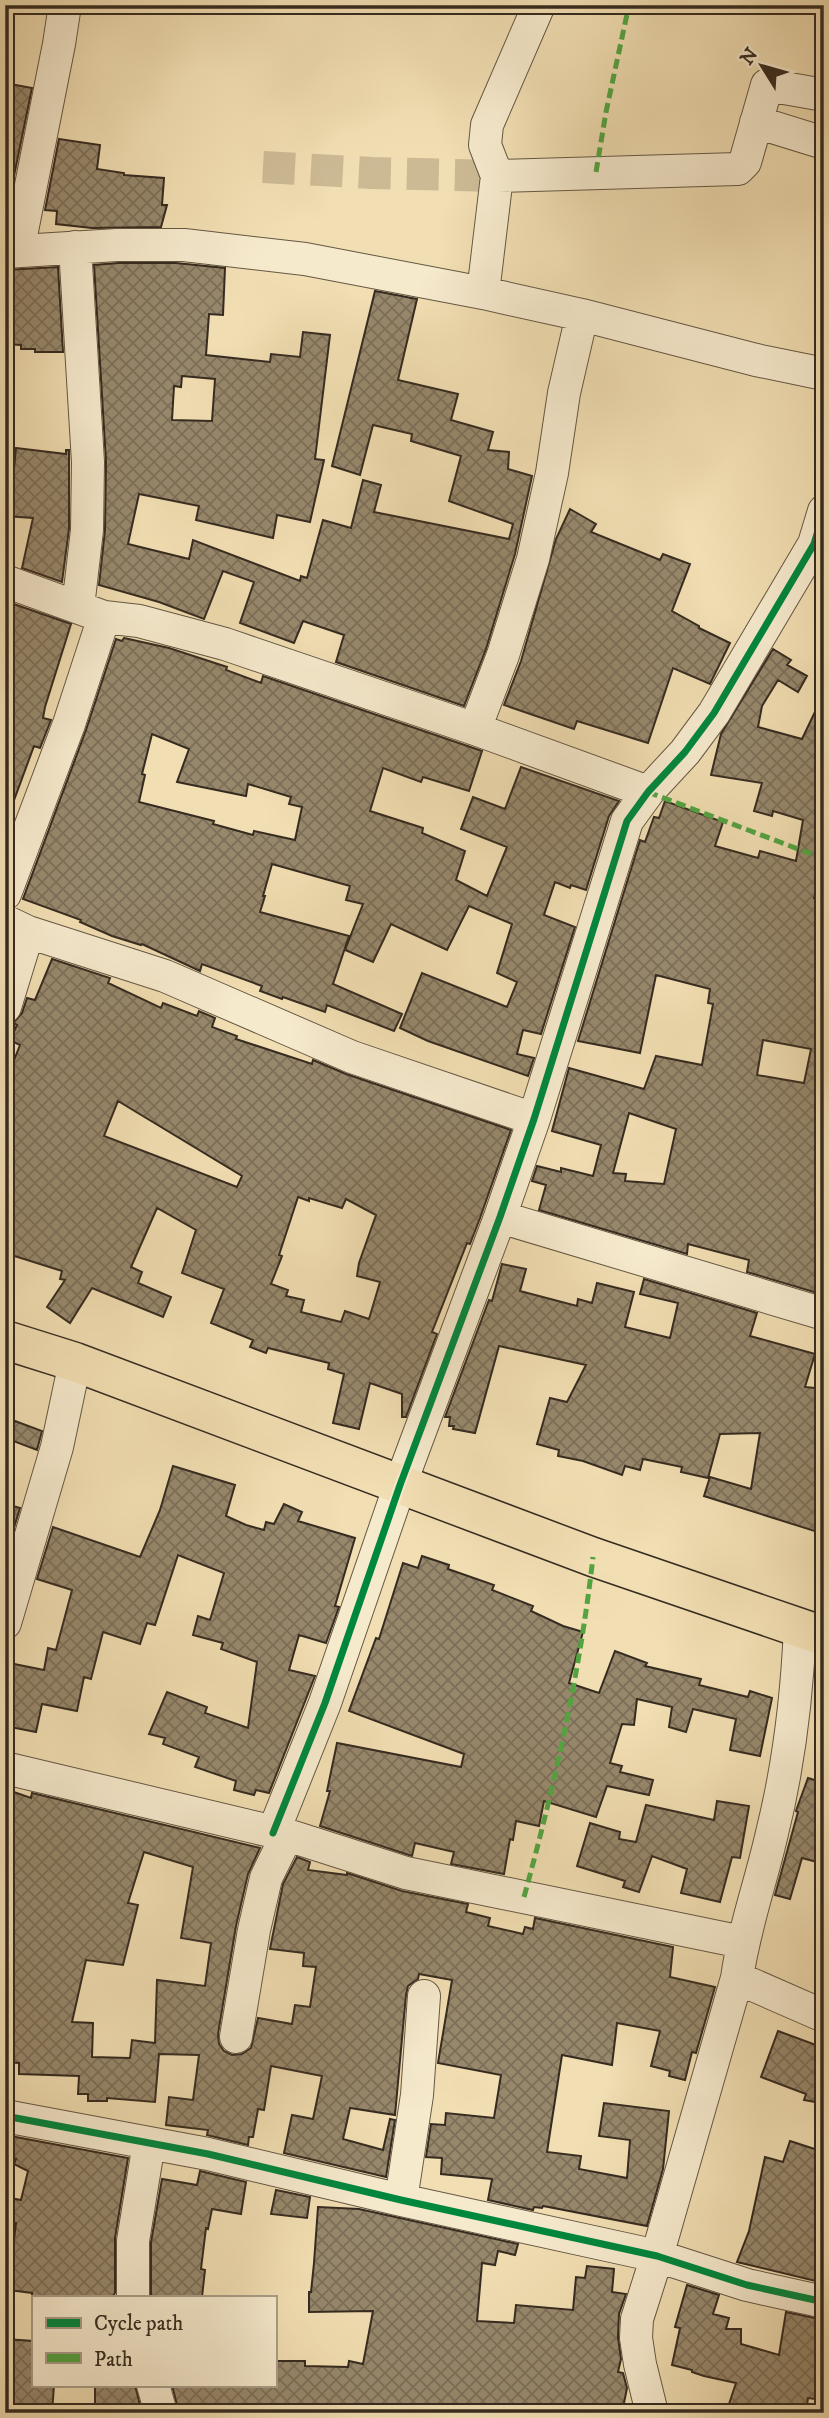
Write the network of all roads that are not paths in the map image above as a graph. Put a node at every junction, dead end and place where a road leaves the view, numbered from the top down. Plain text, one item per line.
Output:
1 (65, 5) edge
2 (539, 5) edge
3 (824, 95) edge
4 (756, 122) junction
5 (824, 143) edge
6 (497, 176) junction
7 (75, 247) junction
8 (11, 251) edge
9 (483, 293) junction
10 (582, 315) junction
11 (824, 374) edge
12 (824, 511) edge
13 (819, 545) edge
14 (5, 581) edge
15 (91, 612) junction
16 (475, 729) junction
17 (648, 792) junction
18 (5, 894) edge
19 (17, 927) edge
20 (5, 1007) edge
21 (534, 1119) junction
22 (500, 1217) junction
23 (824, 1314) edge
24 (5, 1340) edge
25 (75, 1362) junction
26 (400, 1485) junction
27 (5, 1623) edge
28 (812, 1631) edge
29 (5, 1768) edge
30 (280, 1834) junction
31 (742, 1942) junction
32 (737, 1978) junction
33 (424, 1996) dead end
34 (824, 2016) edge
35 (236, 2037) dead end
36 (5, 2116) edge
37 (149, 2143) junction
38 (401, 2200) junction
39 (657, 2256) junction
40 (133, 2296) edge
41 (824, 2302) edge
42 (153, 2386) edge
43 (162, 2413) edge
44 (652, 2413) edge

1 - 8 street
2 - 6 street
3 - 4 street
4 - 5 street
4 - 6 street
6 - 9 street
7 - 8 street
7 - 9 street
7 - 15 street
9 - 10 street
10 - 11 street
10 - 16 street
12 - 13 street
13 - 17 street
14 - 15 street
15 - 16 street
15 - 18 street
16 - 17 street
17 - 21 street
19 - 20 street
19 - 21 street
21 - 22 street
22 - 23 street
22 - 26 street
24 - 25 highway
25 - 26 highway
25 - 27 street
26 - 28 highway
26 - 30 street
28 - 31 street
29 - 30 street
30 - 31 street
30 - 35 street
31 - 32 street
32 - 34 street
32 - 39 street
33 - 38 street
36 - 37 street
37 - 38 street
37 - 40 street
38 - 39 street
39 - 41 street
39 - 44 street
42 - 43 street

